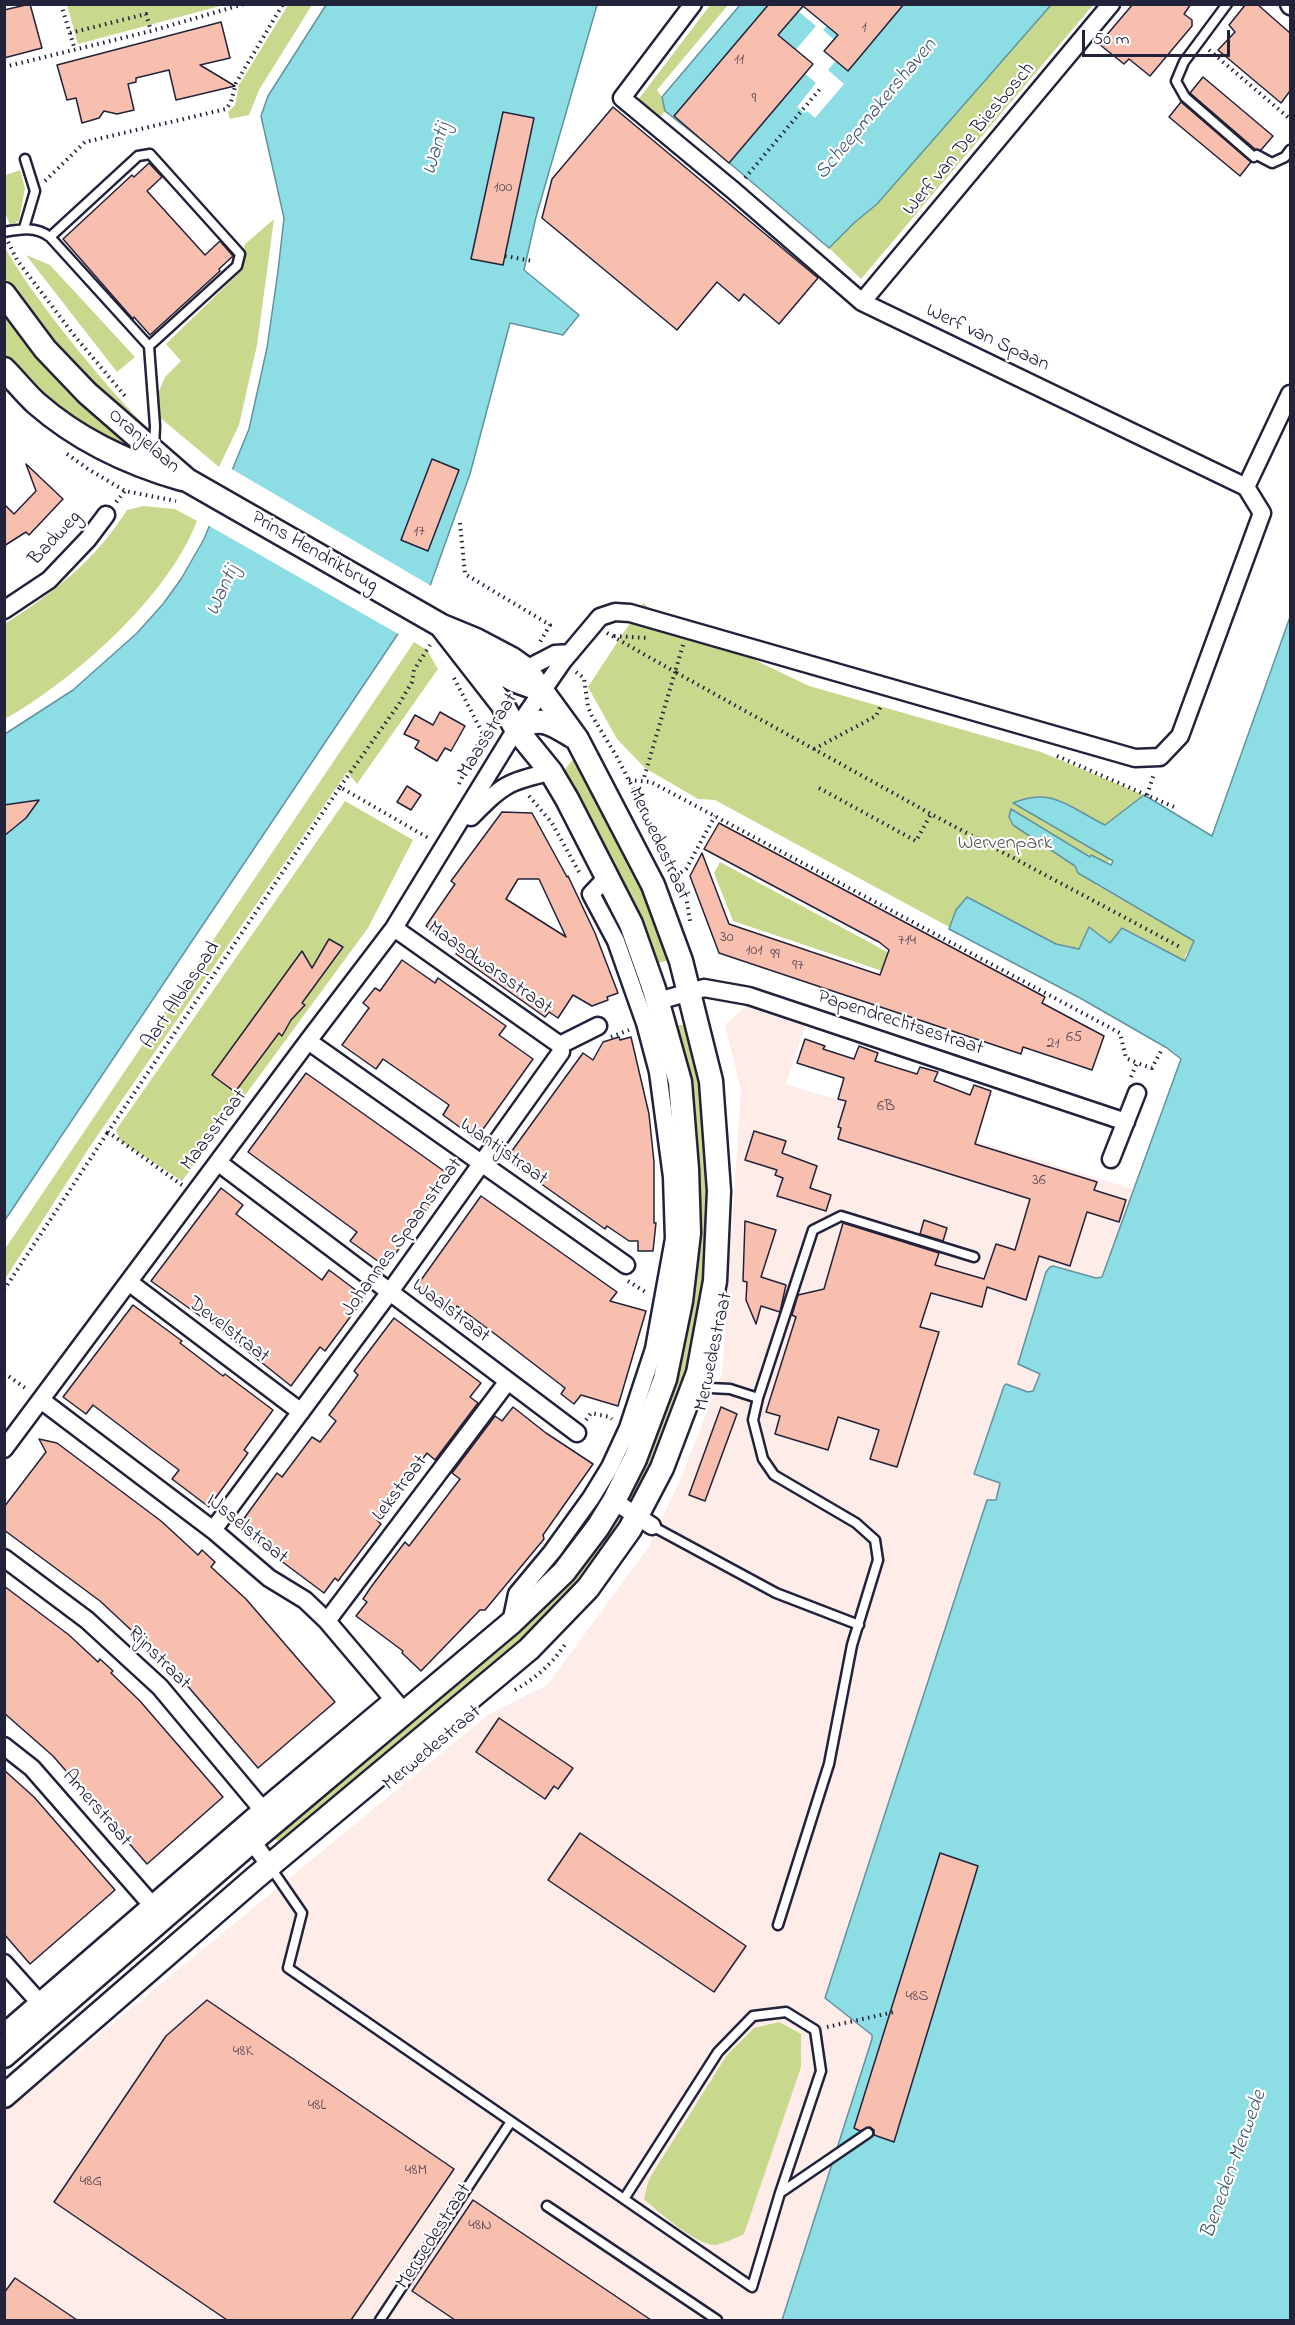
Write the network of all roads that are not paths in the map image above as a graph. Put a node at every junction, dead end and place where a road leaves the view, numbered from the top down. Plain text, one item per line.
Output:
1 (693, 4) edge
2 (1111, 4) edge
3 (1227, 4) edge
4 (1290, 150) edge
5 (25, 159) dead end
6 (24, 228) junction
7 (4, 234) edge
8 (50, 237) junction
9 (4, 294) edge
10 (862, 302) junction
11 (149, 346) junction
12 (4, 369) edge
13 (1290, 394) edge
14 (154, 451) junction
15 (187, 480) junction
16 (1246, 487) junction
17 (106, 515) dead end
18 (4, 610) edge
19 (437, 634) junction
20 (463, 653) junction
21 (570, 653) junction
22 (526, 669) junction
23 (542, 690) junction
24 (516, 729) junction
25 (577, 739) junction
26 (551, 772) junction
27 (448, 841) junction
28 (608, 876) junction
29 (394, 928) junction
30 (689, 992) junction
31 (657, 1001) junction
32 (598, 1026) road end
33 (308, 1041) junction
34 (560, 1045) junction
35 (1137, 1093) road end
36 (1126, 1122) junction
37 (1111, 1159) dead end
38 (219, 1163) junction
39 (482, 1165) junction
40 (974, 1257) dead end
41 (626, 1264) road end
42 (130, 1283) junction
43 (389, 1293) junction
44 (508, 1381) junction
45 (694, 1383) junction
46 (758, 1398) junction
47 (41, 1400) junction
48 (301, 1412) junction
49 (577, 1433) road end
50 (4, 1449) edge
51 (614, 1501) junction
52 (644, 1521) junction
53 (213, 1530) junction
54 (4, 1558) edge
55 (327, 1621) junction
56 (511, 1623) junction
57 (859, 1625) junction
58 (399, 1706) junction
59 (4, 1746) edge
60 (262, 1809) junction
61 (252, 1841) junction
62 (270, 1866) junction
63 (151, 1904) junction
64 (778, 1925) dead end
65 (4, 1963) edge
66 (39, 2002) junction
67 (4, 2032) edge
68 (4, 2056) edge
69 (4, 2096) edge
70 (510, 2123) junction
71 (867, 2133) dead end
72 (780, 2193) junction
73 (624, 2199) junction
74 (547, 2206) dead end
75 (380, 2320) edge
76 (717, 2320) edge

1 - 10 street, Werf van Spaan
2 - 10 street, Werf van De Biesbosch
3 - 4 lane
5 - 6 lane
6 - 7 lane
6 - 8 lane
8 - 11 lane
8 - 11 lane
9 - 14 main road, Oranjelaan
10 - 16 street, Werf van Spaan
11 - 14 lane
12 - 15 main road, Oranjelaan
13 - 16 street
14 - 15 main road, Oranjelaan
15 - 19 main road, Prins Hendrikbrug
16 - 21 street
17 - 18 street, Badweg
19 - 20 main road
19 - 22 main road
20 - 23 main road
20 - 24 main road
21 - 22 street
21 - 23 street
22 - 23 main road
23 - 24 street, Maasstraat
23 - 25 main road, Merwedestraat
24 - 25 main road
24 - 26 main road
24 - 27 street, Maasstraat
25 - 30 main road, Merwedestraat
26 - 27 street, Maasstraat
26 - 28 main road
27 - 29 street, Maasstraat
28 - 31 main road
28 - 56 street
29 - 33 street, Maasstraat
29 - 34 street, Maasdwarsstraat
30 - 31 street, Papendrechtsestraat
30 - 36 street, Papendrechtsestraat
30 - 45 main road, Merwedestraat
31 - 51 main road
32 - 34 street
33 - 38 street, Maasstraat
33 - 39 street, Wantijstraat
34 - 39 street, Johannes Spaanstraat
35 - 36 street
36 - 37 street
38 - 42 street, Maasstraat
38 - 43 street, Waalstraat
39 - 41 street, Wantijstraat
39 - 43 street, Johannes Spaanstraat
40 - 46 lane
42 - 47 street, Maasstraat
42 - 48 street, Develstraat
43 - 44 street, Waalstraat
43 - 48 street, Johannes Spaanstraat
44 - 49 street, Waalstraat
44 - 55 street, Lekstraat
45 - 46 lane
45 - 52 main road, Merwedestraat
46 - 57 lane
47 - 50 street, Maasstraat
47 - 53 street, IJsselstraat
48 - 53 street, Johannes Spaanstraat
51 - 52 street
51 - 56 main road
52 - 57 lane
52 - 62 main road, Merwedestraat
53 - 55 street, IJsselstraat
54 - 60 street, Rijnstraat
55 - 58 street, IJsselstraat
56 - 58 main road
57 - 64 lane
58 - 60 street
58 - 61 main road
59 - 63 street, Amerstraat
60 - 63 street
61 - 62 street
61 - 68 main road
62 - 69 main road, Merwedestraat
62 - 70 lane
63 - 66 street
65 - 66 street
66 - 67 street
70 - 73 lane
70 - 75 lane, Merwedestraat
71 - 72 lane
72 - 73 lane
72 - 73 lane
74 - 76 lane

